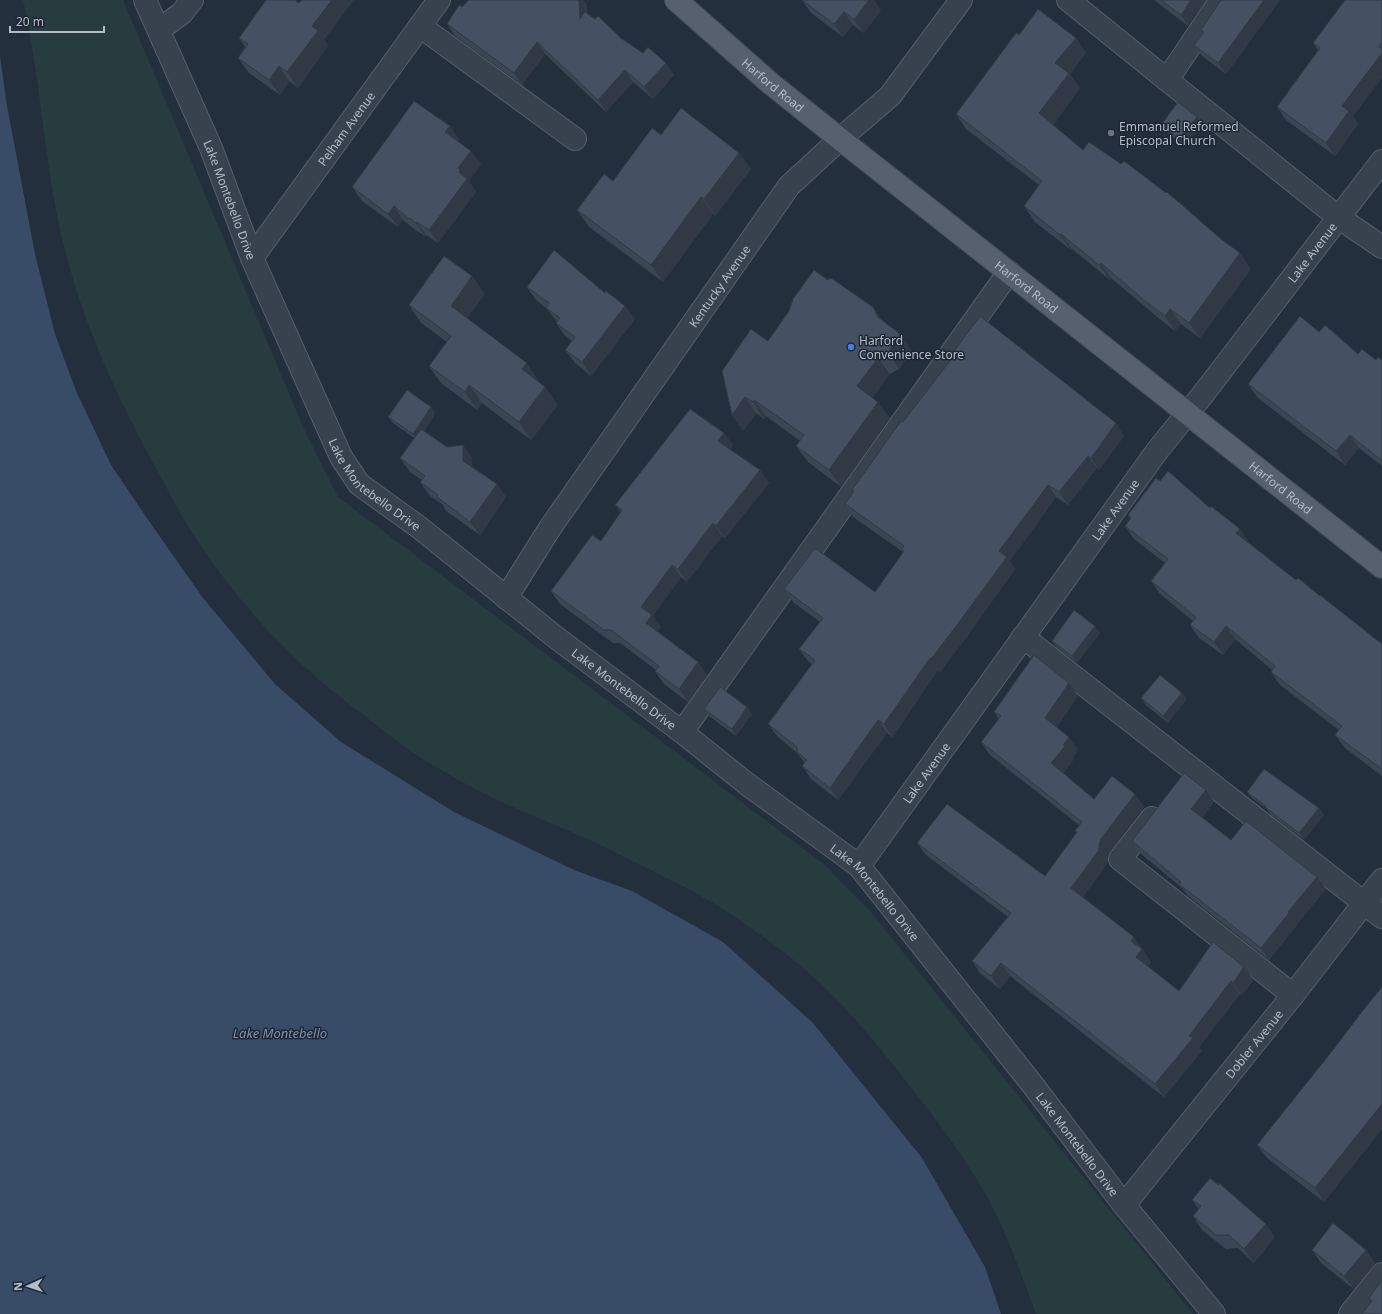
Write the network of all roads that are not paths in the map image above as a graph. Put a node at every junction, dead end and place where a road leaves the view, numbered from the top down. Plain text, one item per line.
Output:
1 (145, 0) edge
2 (192, 0) edge
3 (439, 0) edge
4 (676, 0) edge
5 (962, 0) edge
6 (1068, 0) edge
7 (1221, 0) edge
8 (420, 26) junction
9 (159, 30) junction
10 (1167, 80) junction
11 (575, 139) dead end
12 (840, 139) junction
13 (1382, 161) edge
14 (1338, 217) junction
15 (1382, 247) edge
16 (252, 258) junction
17 (1009, 272) junction
18 (1188, 414) junction
19 (1382, 567) edge
20 (506, 598) junction
21 (1023, 637) junction
22 (682, 732) junction
23 (1162, 804) edge
24 (859, 866) junction
25 (1382, 880) edge
26 (1364, 904) junction
27 (1382, 917) edge
28 (1293, 996) junction
29 (1124, 1205) junction
30 (1382, 1274) edge
31 (1214, 1314) edge
32 (1350, 1314) edge

1 - 9 street, Lake Montebello Drive
2 - 9 street
3 - 8 street, Pelham Avenue
4 - 12 main road, Harford Road
5 - 12 street, Kentucky Avenue
6 - 10 street
7 - 10 street
8 - 11 street
8 - 16 street, Pelham Avenue
9 - 16 street, Lake Montebello Drive
10 - 14 street
12 - 17 main road, Harford Road
12 - 20 street, Kentucky Avenue
13 - 14 street, Lake Avenue
14 - 15 street
14 - 18 street, Lake Avenue
16 - 20 street, Lake Montebello Drive
17 - 18 main road, Harford Road
17 - 22 street
18 - 19 main road, Harford Road
18 - 21 street, Lake Avenue
20 - 22 street, Lake Montebello Drive
21 - 24 street, Lake Avenue
21 - 26 street
22 - 24 street, Lake Montebello Drive
23 - 28 street
24 - 29 street, Lake Montebello Drive
25 - 26 street, Dobler Avenue
26 - 27 street
26 - 28 street, Dobler Avenue
28 - 29 street, Dobler Avenue
29 - 31 street, Lake Montebello Drive
30 - 32 street

